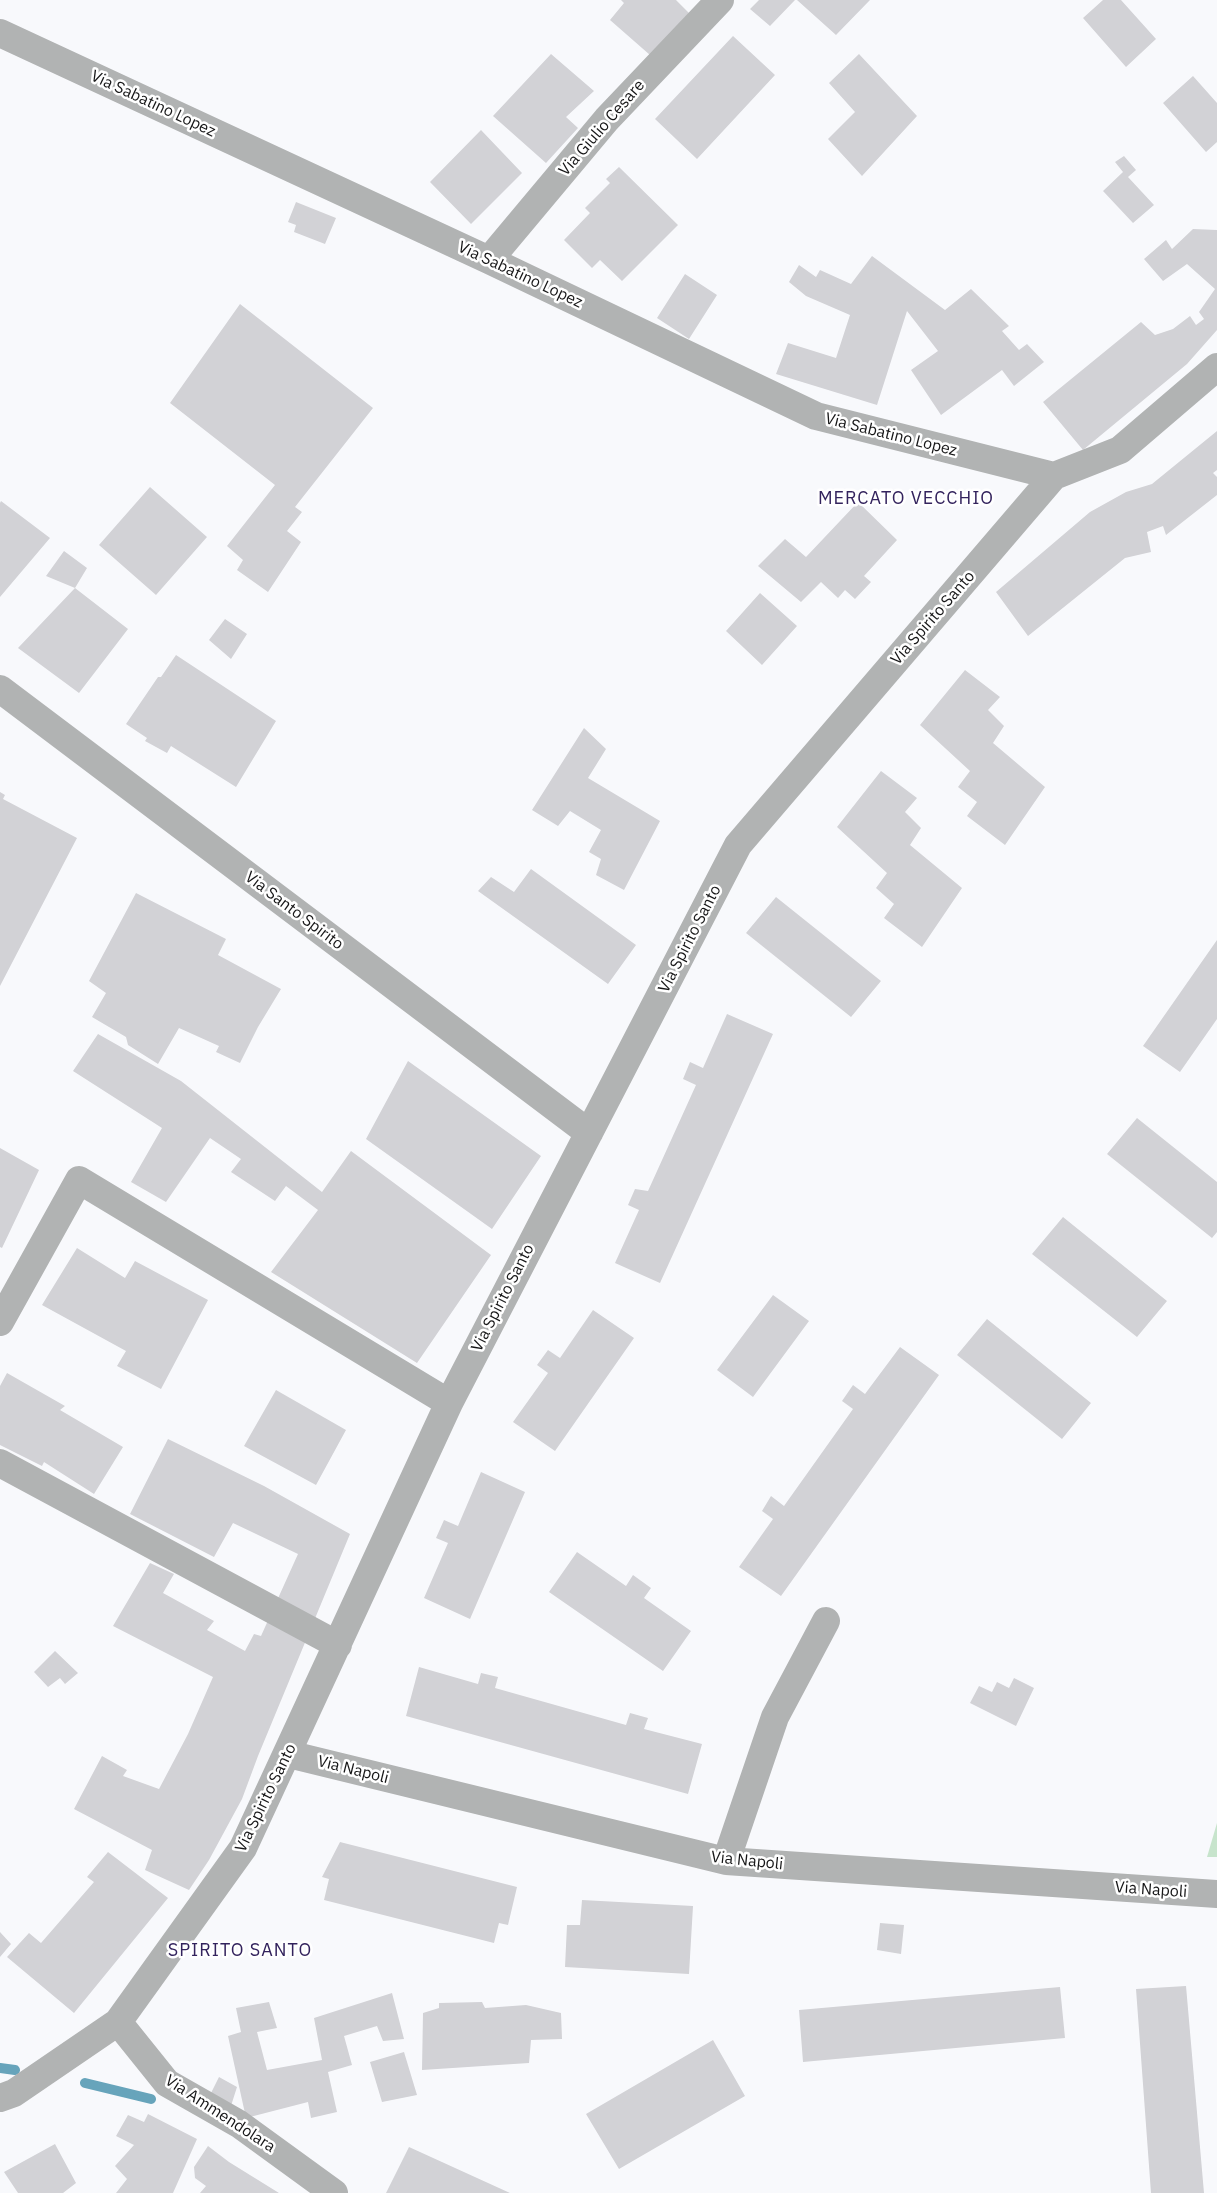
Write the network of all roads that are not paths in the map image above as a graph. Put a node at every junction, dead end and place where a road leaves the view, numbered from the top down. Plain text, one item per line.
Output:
1 (720, 0) edge
2 (0, 33) edge
3 (490, 260) junction
4 (1217, 368) edge
5 (1054, 476) junction
6 (0, 689) edge
7 (589, 1133) junction
8 (0, 1322) edge
9 (449, 1403) junction
10 (0, 1463) edge
11 (826, 1621) dead end
12 (338, 1645) junction
13 (288, 1754) junction
14 (726, 1861) junction
15 (1217, 1894) edge
16 (118, 2022) junction
17 (0, 2098) edge
18 (334, 2193) edge

1 - 3 street, Via Giulio Cesare
2 - 3 street, Via Sabatino Lopez
3 - 5 street, Via Sabatino Lopez
4 - 5 street, Via Spirito Santo
5 - 7 street, Via Spirito Santo
6 - 7 street, Via Santo Spirito
7 - 9 street, Via Spirito Santo
8 - 9 street
9 - 12 street, Via Spirito Santo
10 - 12 street
11 - 14 street
12 - 13 street, Via Spirito Santo
13 - 14 street, Via Napoli
13 - 16 street, Via Spirito Santo
14 - 15 street, Via Napoli
16 - 17 street, Via Spirito Santo
16 - 18 street, Via Ammendolara

